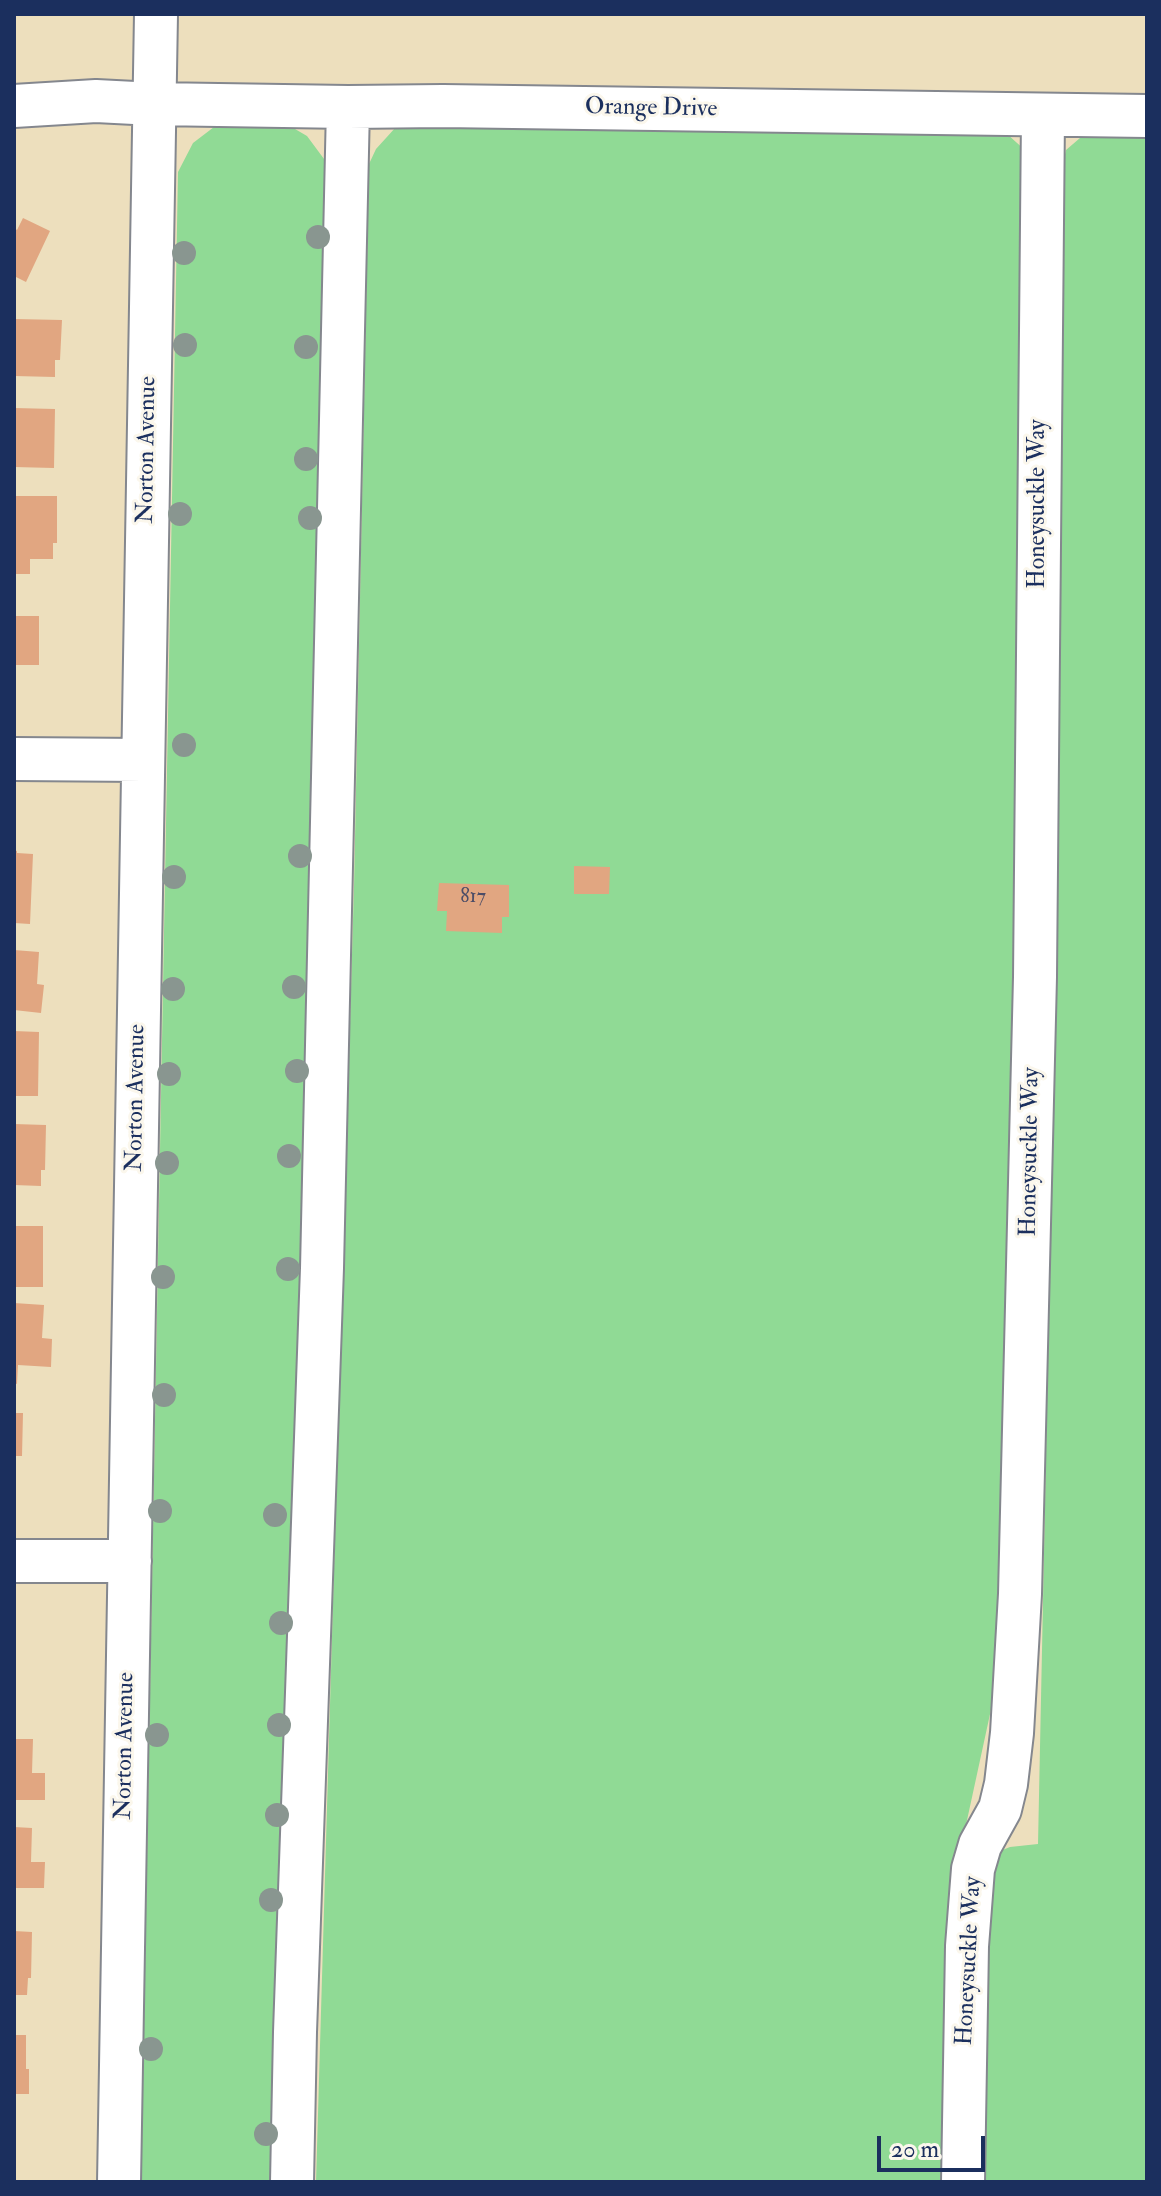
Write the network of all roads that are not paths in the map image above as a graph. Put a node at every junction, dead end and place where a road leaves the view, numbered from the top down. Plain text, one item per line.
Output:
1 (156, 14) edge
2 (154, 104) junction
3 (14, 106) edge
4 (348, 107) junction
5 (1043, 115) junction
6 (1147, 116) edge
7 (14, 759) edge
8 (143, 760) junction
9 (14, 1561) edge
10 (130, 1561) junction
11 (119, 2182) edge
12 (292, 2182) edge
13 (963, 2182) edge

1 - 2 street, Norton Avenue
2 - 3 street, Orange Drive
2 - 4 street, Orange Drive
2 - 8 street, Norton Avenue
4 - 5 street, Orange Drive
4 - 12 street
5 - 6 street, Orange Drive
5 - 13 street, Honeysuckle Way
7 - 8 street
8 - 10 street, Norton Avenue
9 - 10 street
10 - 11 street, Norton Avenue

